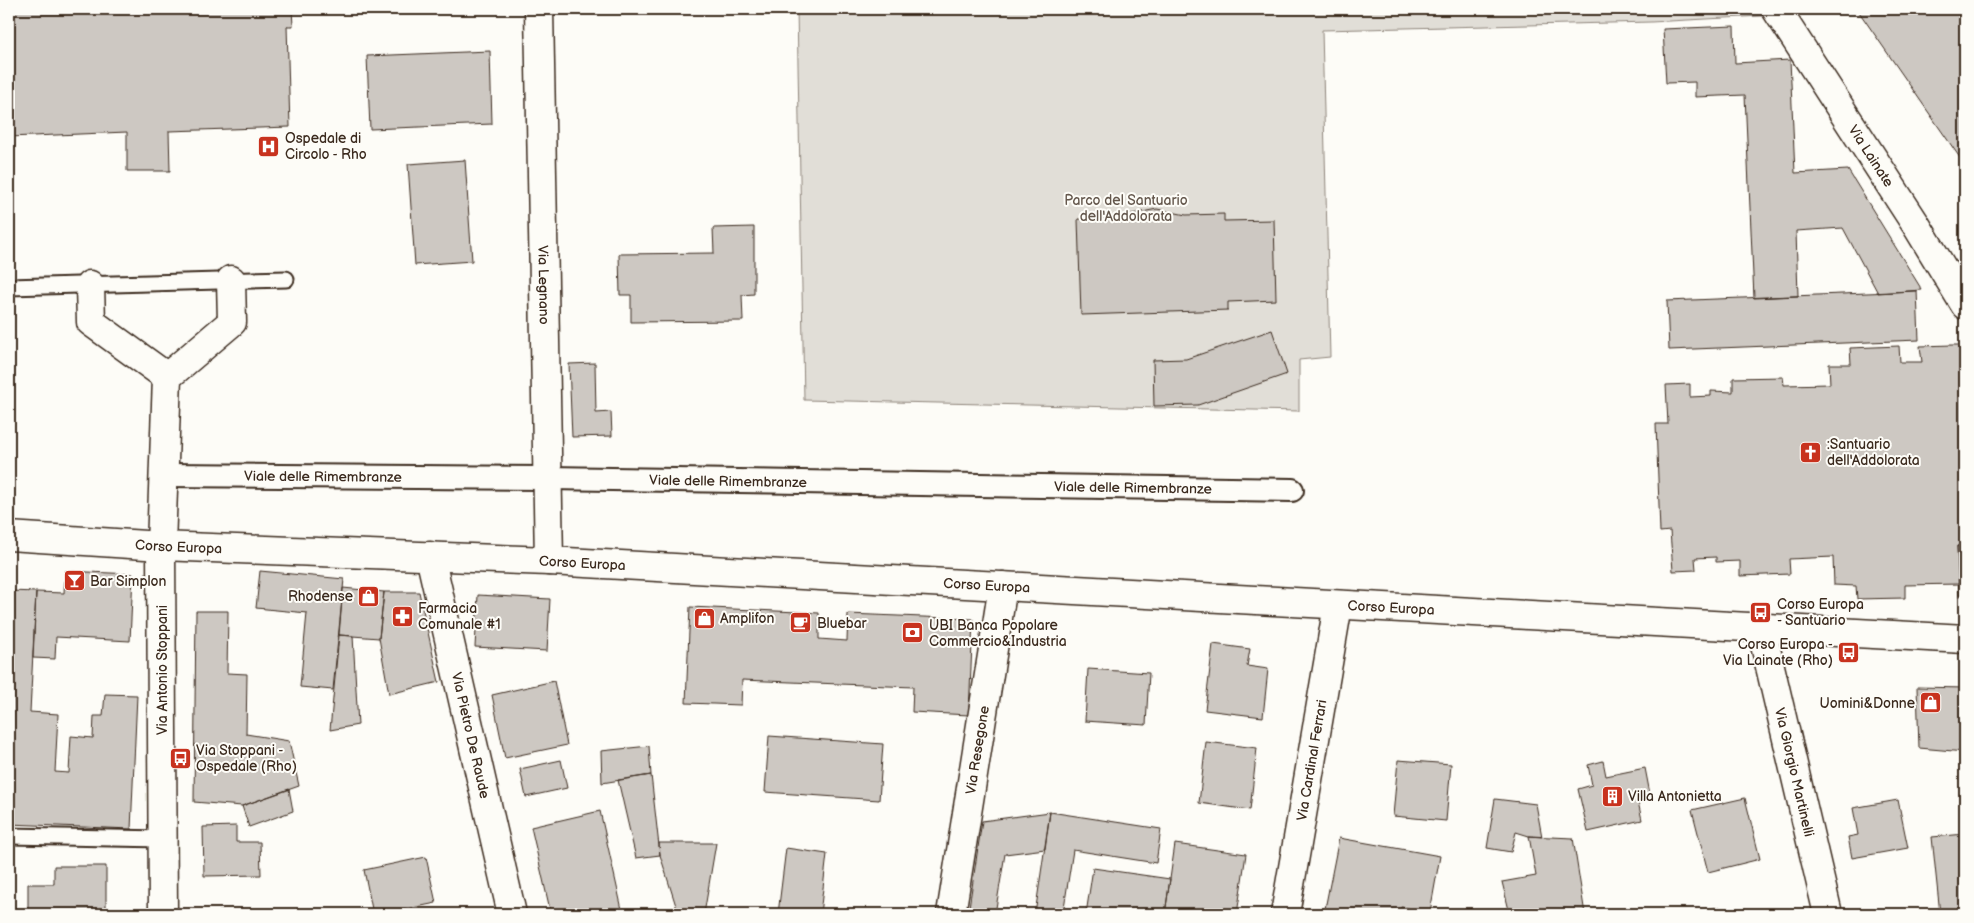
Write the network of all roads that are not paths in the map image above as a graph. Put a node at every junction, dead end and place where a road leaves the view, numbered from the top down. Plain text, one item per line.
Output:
1 (539, 9) edge
2 (1776, 9) edge
3 (286, 279) dead end
4 (231, 280) junction
5 (90, 285) junction
6 (9, 287) edge
7 (1965, 305) edge
8 (167, 377) junction
9 (164, 475) junction
10 (549, 478) junction
11 (1292, 490) dead end
12 (9, 536) edge
13 (161, 546) junction
14 (430, 556) junction
15 (550, 560) junction
16 (1003, 586) junction
17 (1338, 605) junction
18 (1761, 628) junction
19 (1965, 639) edge
20 (9, 836) edge
21 (163, 840) junction
22 (163, 914) edge
23 (512, 914) edge
24 (952, 914) edge
25 (1285, 914) edge
26 (1828, 914) edge

1 - 10 street, Via Legnano
2 - 7 street, Via Lainate
3 - 4 lane
4 - 5 lane
4 - 8 street
5 - 6 lane
5 - 8 street
8 - 9 street, Via Antonio Stoppani
9 - 10 street, Viale delle Rimembranze
9 - 13 street, Via Antonio Stoppani
10 - 11 street, Viale delle Rimembranze
10 - 15 street, Via Legnano
12 - 13 street, Corso Europa
13 - 14 street, Corso Europa
13 - 21 street, Via Antonio Stoppani
14 - 15 street, Corso Europa
14 - 23 street, Via Pietro De Raude
15 - 16 street, Corso Europa
16 - 17 street, Corso Europa
16 - 24 street, Via Resegone
17 - 18 street, Corso Europa
17 - 25 street, Via Cardinal Ferrari
18 - 19 street, Corso Europa
18 - 26 street, Via Giorgio Martinelli
20 - 21 lane
21 - 22 street, Via Antonio Stoppani

